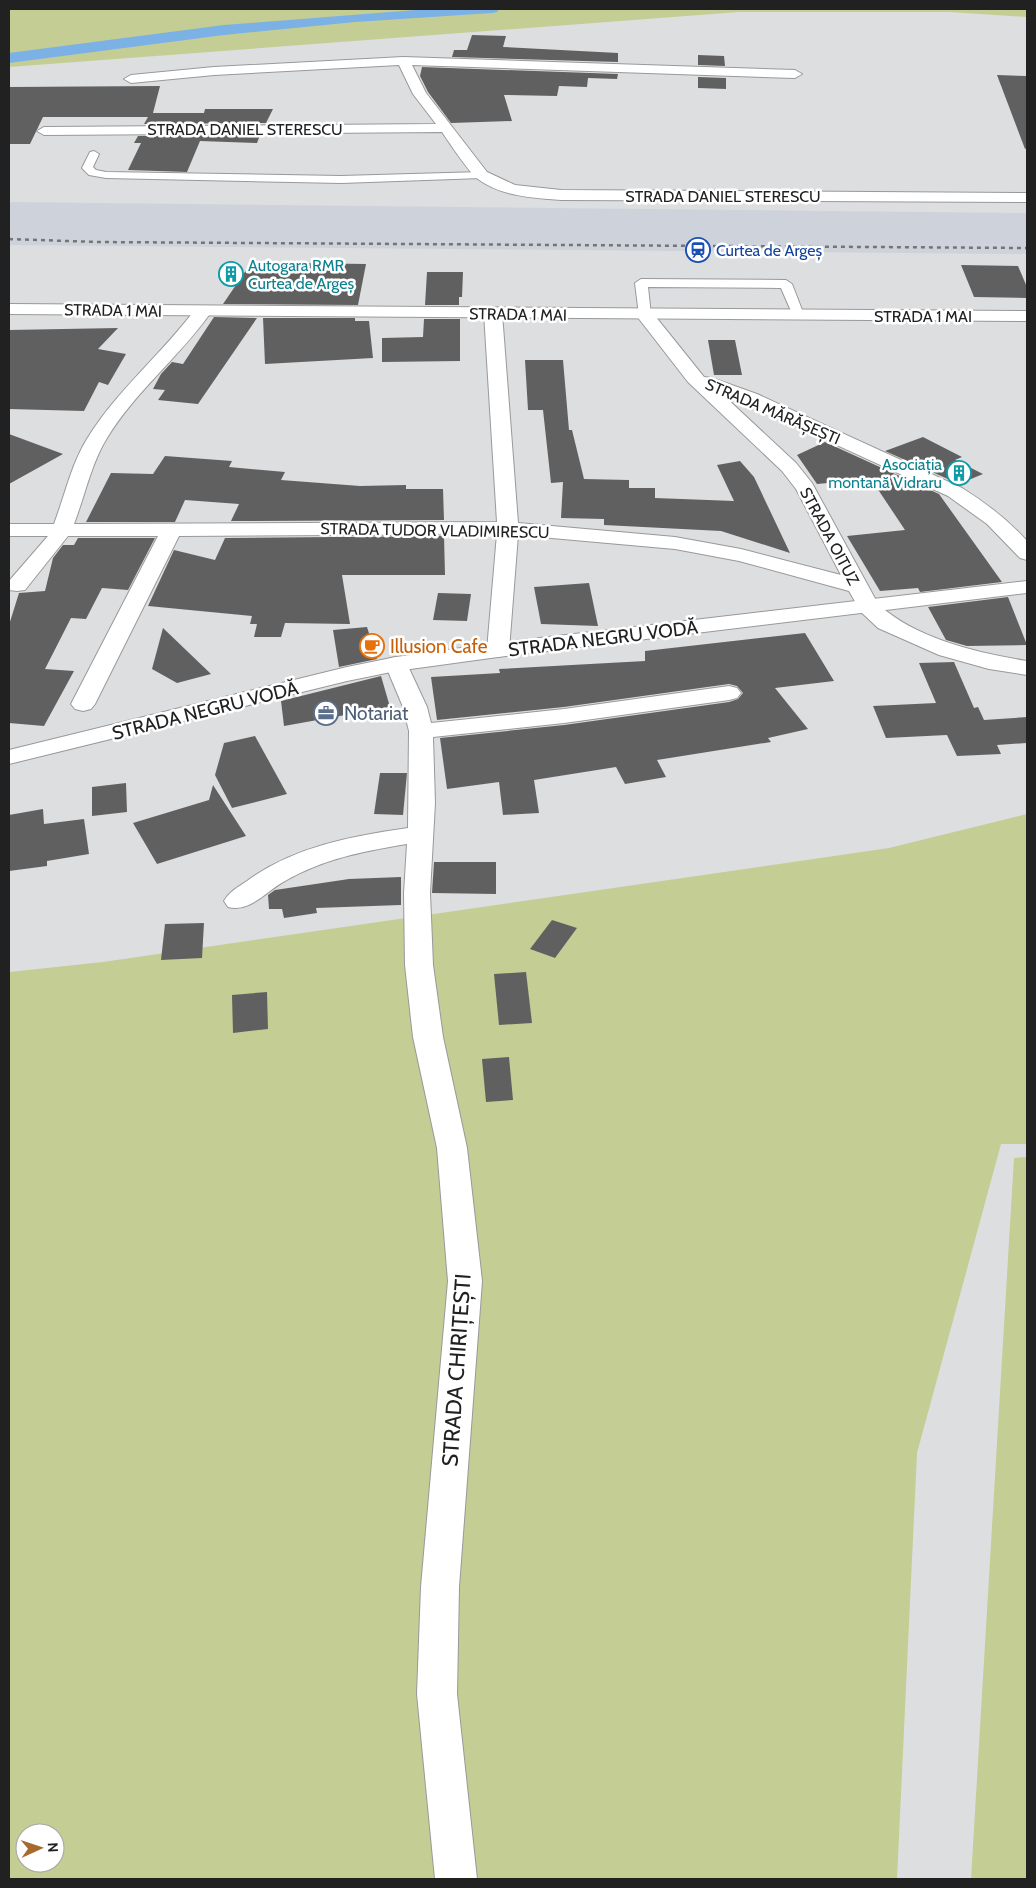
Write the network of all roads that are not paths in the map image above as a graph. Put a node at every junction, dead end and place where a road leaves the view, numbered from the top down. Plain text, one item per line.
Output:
1 (403, 61) junction
2 (795, 74) dead end
3 (131, 79) dead end
4 (446, 128) junction
5 (44, 131) dead end
6 (94, 154) dead end
7 (482, 175) junction
8 (1027, 198) edge
9 (9, 309) edge
10 (203, 311) junction
11 (493, 314) junction
12 (645, 315) junction
13 (798, 315) junction
14 (1027, 316) edge
15 (694, 378) junction
16 (750, 398) junction
17 (726, 408) junction
18 (508, 528) junction
19 (9, 530) edge
20 (61, 530) junction
21 (171, 530) junction
22 (1027, 554) edge
23 (17, 585) dead end
24 (856, 586) junction
25 (1027, 587) edge
26 (869, 607) junction
27 (498, 650) junction
28 (396, 664) junction
29 (1027, 668) edge
30 (728, 693) dead end
31 (83, 704) dead end
32 (421, 731) junction
33 (9, 757) edge
34 (420, 834) junction
35 (237, 901) dead end
36 (456, 1879) edge

1 - 2 street
1 - 3 street
1 - 4 street, STRADA DANIEL STERESCU
4 - 5 street, STRADA DANIEL STERESCU
4 - 7 street, STRADA DANIEL STERESCU
6 - 7 lane
7 - 8 street, STRADA DANIEL STERESCU
9 - 10 street, STRADA 1 MAI
10 - 11 street, STRADA 1 MAI
10 - 20 street
11 - 12 street, STRADA 1 MAI
11 - 18 street
12 - 13 street, STRADA 1 MAI
12 - 13 lane
12 - 15 street, STRADA OITUZ
13 - 14 street, STRADA 1 MAI
15 - 16 street, STRADA MĂRĂȘEȘTI
15 - 17 street, STRADA OITUZ
16 - 17 street
16 - 22 street, STRADA MĂRĂȘEȘTI
17 - 24 street, STRADA OITUZ
18 - 21 street, STRADA TUDOR VLADIMIRESCU
18 - 24 street, STRADA TUDOR VLADIMIRESCU
18 - 27 street
19 - 20 street, STRADA TUDOR VLADIMIRESCU
20 - 21 street, STRADA TUDOR VLADIMIRESCU
20 - 23 street
21 - 31 street
24 - 26 street, STRADA OITUZ
25 - 26 street, STRADA NEGRU VODĂ
26 - 27 street, STRADA NEGRU VODĂ
26 - 29 street, STRADA OITUZ
27 - 28 street, STRADA NEGRU VODĂ
28 - 32 street, STRADA CHIRIȚEȘTI
28 - 33 street, STRADA NEGRU VODĂ
30 - 32 street
32 - 34 street, STRADA CHIRIȚEȘTI
34 - 35 street
34 - 36 street, STRADA CHIRIȚEȘTI

